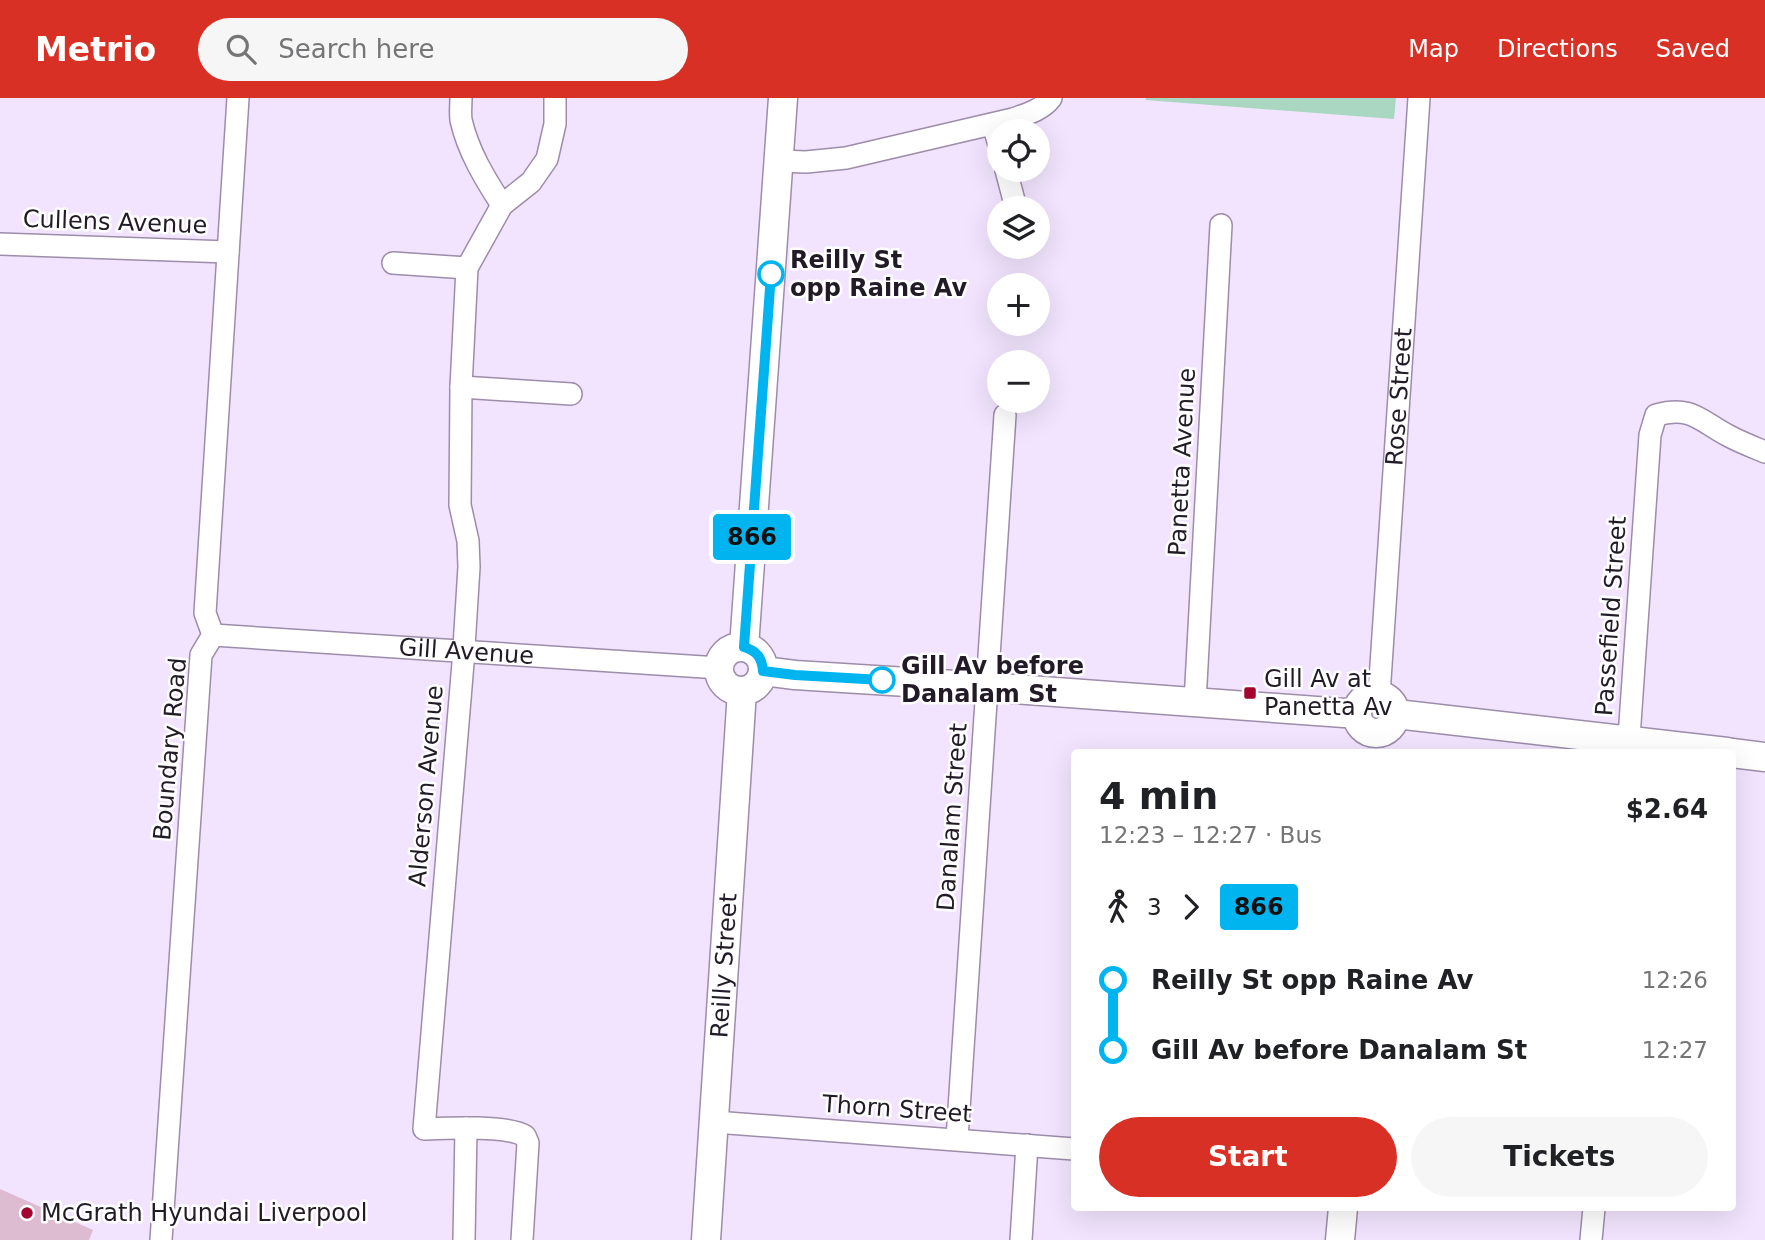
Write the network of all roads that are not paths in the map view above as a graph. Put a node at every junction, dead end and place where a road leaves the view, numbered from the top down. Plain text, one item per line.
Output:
1 (238, 98) edge
2 (461, 98) edge
3 (555, 98) edge
4 (783, 98) edge
5 (1051, 98) edge
6 (1419, 98) edge
7 (1013, 119) edge
8 (987, 125) edge
9 (779, 161) junction
10 (502, 205) junction
11 (1222, 225) dead end
12 (0, 244) edge
13 (228, 252) junction
14 (393, 263) dead end
15 (467, 268) junction
16 (461, 387) junction
17 (571, 394) dead end
18 (1004, 415) dead end
19 (1765, 452) edge
20 (213, 635) junction
21 (744, 647) junction
22 (464, 651) junction
23 (719, 668) junction
24 (763, 671) junction
25 (987, 687) junction
26 (742, 691) junction
27 (1195, 702) junction
28 (1387, 705) junction
29 (1369, 733) edge
30 (1628, 747) edge
31 (1668, 749) edge
32 (1736, 753) edge
33 (1765, 757) edge
34 (715, 1122) junction
35 (466, 1128) junction
36 (957, 1139) junction
37 (1027, 1144) junction
38 (1071, 1149) edge
39 (1343, 1211) edge
40 (1594, 1211) edge
41 (160, 1240) edge
42 (464, 1240) edge
43 (522, 1240) edge
44 (706, 1240) edge
45 (1021, 1240) edge
46 (1340, 1240) edge
47 (1591, 1240) edge

1 - 13 street, Boundary Road
2 - 10 street
3 - 10 street, Alderson Avenue
4 - 9 main road
5 - 7 street
6 - 28 street, Rose Street
8 - 9 street
9 - 21 main road
10 - 15 street, Alderson Avenue
11 - 27 street, Panetta Avenue
12 - 13 street, Cullens Avenue
13 - 20 street, Boundary Road
14 - 15 street
15 - 16 street, Alderson Avenue
16 - 17 street
16 - 22 street, Alderson Avenue
18 - 25 street, Danalam Street
19 - 30 street, Passefield Street
20 - 22 street, Gill Avenue
20 - 41 street, Boundary Road
21 - 23 main road
21 - 24 main road
22 - 23 street, Gill Avenue
22 - 35 street, Alderson Avenue
23 - 26 main road
24 - 25 main road
24 - 26 main road
25 - 27 main road
25 - 36 street, Danalam Street
26 - 34 main road, Reilly Street
27 - 29 main road
28 - 29 main road
28 - 30 main road
30 - 31 main road
32 - 33 main road
34 - 36 street, Thorn Street
34 - 44 main road, Reilly Street
35 - 42 street
35 - 43 street
36 - 37 street, Thorn Street
37 - 38 street, Thorn Street
37 - 45 street
39 - 46 main road
40 - 47 street

